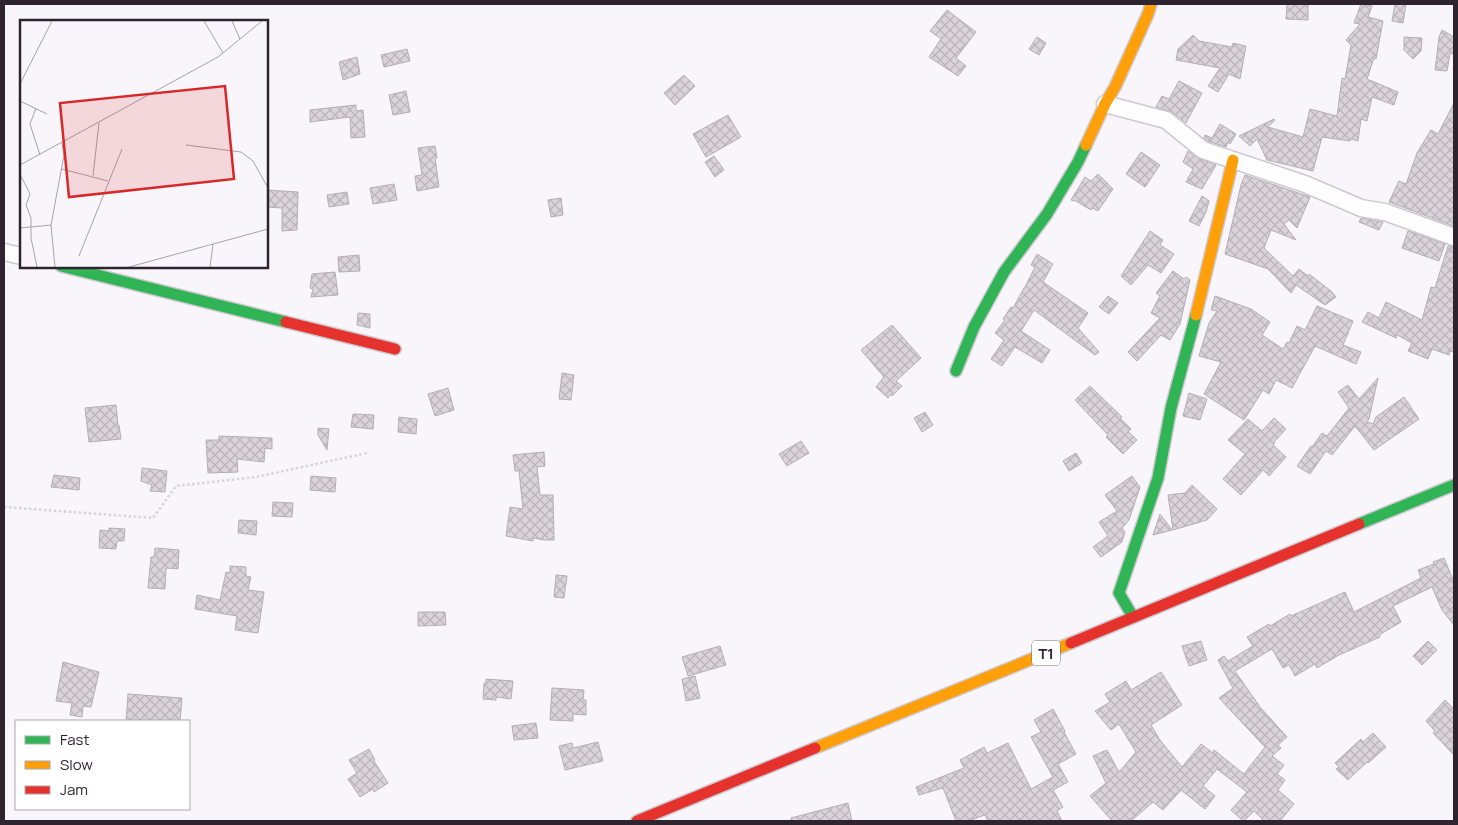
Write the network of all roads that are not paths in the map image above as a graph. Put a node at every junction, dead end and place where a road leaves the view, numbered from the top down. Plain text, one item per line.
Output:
1 (1151, 4) edge
2 (1105, 104) junction
3 (1233, 160) junction
4 (1454, 237) edge
5 (4, 252) edge
6 (20, 256) edge
7 (70, 268) edge
8 (395, 349) dead end
9 (956, 371) dead end
10 (1454, 485) edge
11 (1133, 617) junction
12 (637, 821) edge

1 - 2 main road
2 - 3 street
2 - 9 main road
3 - 4 street
3 - 11 main road
5 - 6 street
7 - 8 main road
10 - 11 main road, T1
11 - 12 main road, T1

